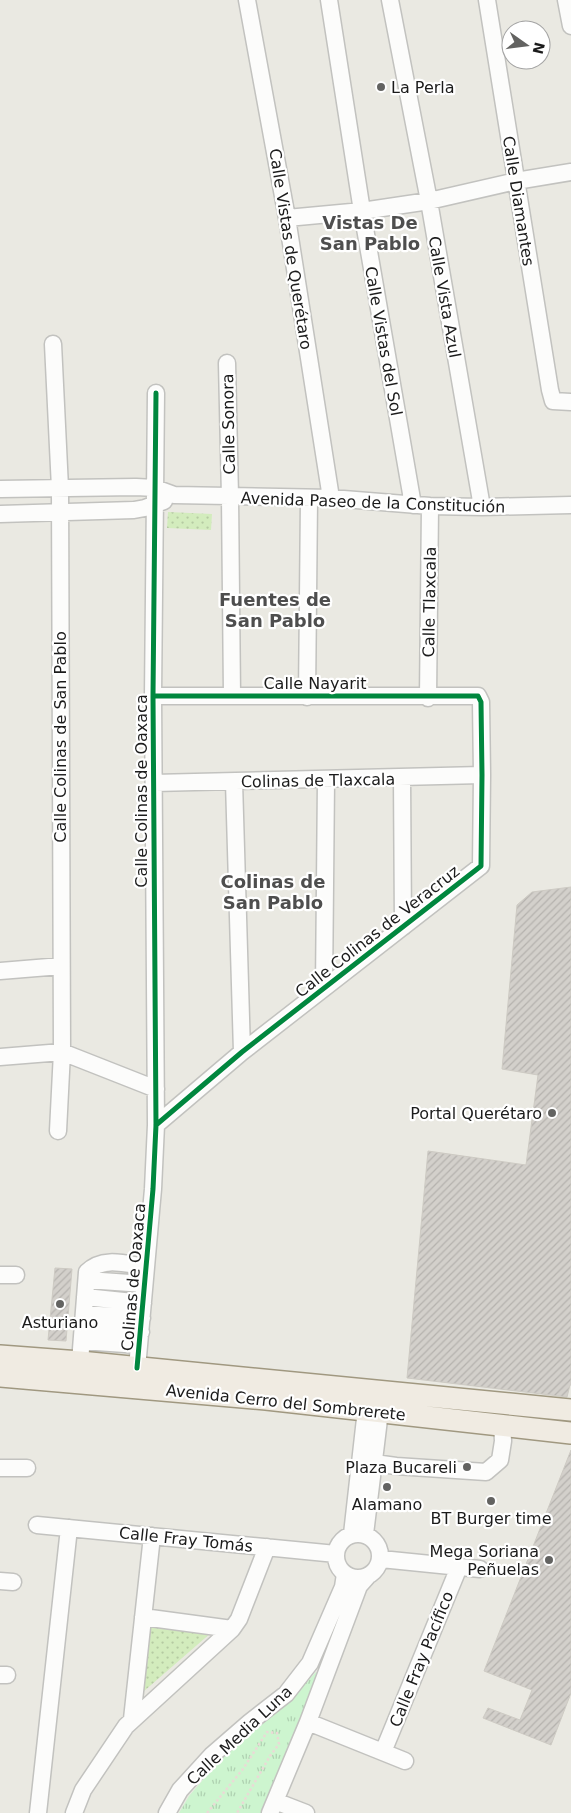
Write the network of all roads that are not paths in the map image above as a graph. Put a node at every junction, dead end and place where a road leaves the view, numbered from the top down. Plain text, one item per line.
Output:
1 (248, 0) edge
2 (329, 0) edge
3 (390, 0) edge
4 (487, 0) edge
5 (566, 0) edge
6 (571, 26) edge
7 (571, 172) edge
8 (516, 181) junction
9 (429, 201) junction
10 (362, 211) junction
11 (287, 218) junction
12 (53, 344) dead end
13 (227, 363) dead end
14 (156, 393) dead end
15 (571, 402) edge
16 (60, 488) junction
17 (155, 488) junction
18 (0, 489) edge
19 (174, 495) junction
20 (230, 497) junction
21 (330, 498) junction
22 (309, 499) junction
23 (156, 505) junction
24 (413, 505) junction
25 (571, 505) edge
26 (430, 506) junction
27 (482, 507) junction
28 (59, 513) junction
29 (0, 514) edge
30 (232, 695) junction
31 (153, 696) junction
32 (478, 696) joint
33 (307, 697) junction
34 (428, 698) junction
35 (482, 776) junction
36 (402, 778) junction
37 (326, 780) junction
38 (234, 782) junction
39 (154, 783) junction
40 (403, 927) junction
41 (61, 966) junction
42 (0, 971) edge
43 (324, 988) junction
44 (62, 1052) junction
45 (242, 1052) junction
46 (0, 1056) edge
47 (156, 1089) junction
48 (156, 1125) junction
49 (58, 1131) dead end
50 (153, 1189) joint
51 (146, 1267) junction
52 (87, 1280) junction
53 (144, 1284) junction
54 (141, 1324) junction
55 (83, 1328) junction
56 (0, 1356) edge
57 (137, 1368) junction
58 (0, 1376) edge
59 (373, 1410) junction
60 (571, 1410) edge
61 (502, 1424) junction
62 (571, 1433) edge
63 (367, 1462) junction
64 (0, 1468) edge
65 (27, 1468) dead end
66 (37, 1525) dead end
67 (69, 1528) junction
68 (358, 1534) junction
69 (152, 1536) junction
70 (267, 1547) junction
71 (336, 1554) junction
72 (381, 1558) junction
73 (459, 1567) junction
74 (480, 1569) dead end
75 (345, 1574) junction
76 (367, 1577) junction
77 (143, 1617) junction
78 (232, 1629) junction
79 (132, 1719) junction
80 (308, 1722) junction
81 (383, 1752) junction
82 (405, 1761) dead end
83 (273, 1807) edge
84 (38, 1813) edge
85 (74, 1813) edge
86 (167, 1813) edge
87 (306, 1813) edge

1 - 11 street, Calle Vistas de Querétaro
2 - 10 street, Calle Vistas del Sol
3 - 9 street, Calle Vista Azul
4 - 8 street, Calle Diamantes
5 - 6 street
7 - 8 street
8 - 9 street
8 - 15 street, Calle Diamantes
9 - 10 street
9 - 27 street, Calle Vista Azul
10 - 11 street
10 - 24 street, Calle Vistas del Sol
11 - 21 street, Calle Vistas de Querétaro
12 - 16 street, Calle Colinas de San Pablo
13 - 20 street, Calle Sonora
14 - 17 street, Calle Colinas de Oaxaca
16 - 17 street
16 - 18 street
16 - 28 street, Calle Colinas de San Pablo
17 - 19 street, Avenida Paseo de la Constitución
17 - 23 street, Calle Colinas de Oaxaca
19 - 20 street, Avenida Paseo de la Constitución
19 - 23 street
20 - 22 street, Avenida Paseo de la Constitución
20 - 30 street, Calle Sonora
21 - 22 street, Avenida Paseo de la Constitución
21 - 24 street, Avenida Paseo de la Constitución
22 - 33 street
23 - 28 street
23 - 31 street, Calle Colinas de Oaxaca
24 - 26 street, Avenida Paseo de la Constitución
25 - 27 street, Avenida Paseo de la Constitución
26 - 27 street, Avenida Paseo de la Constitución
26 - 34 street, Calle Tlaxcala
28 - 29 street
28 - 41 street, Calle Colinas de San Pablo
30 - 31 street, Calle Nayarit
30 - 33 street, Calle Nayarit
31 - 39 street, Calle Colinas de Oaxaca
32 - 34 street, Calle Nayarit
32 - 35 street, Calle Colinas de Veracruz
33 - 34 street, Calle Nayarit
35 - 36 street, Colinas de Tlaxcala
35 - 40 street, Calle Colinas de Veracruz
36 - 37 street, Colinas de Tlaxcala
36 - 40 street
37 - 38 street, Colinas de Tlaxcala
37 - 43 street
38 - 39 street, Colinas de Tlaxcala
38 - 45 street
39 - 47 street, Calle Colinas de Oaxaca
40 - 43 street, Calle Colinas de Veracruz
41 - 42 street
41 - 44 street, Calle Colinas de San Pablo
43 - 45 street, Calle Colinas de Veracruz
44 - 46 street
44 - 47 street
44 - 49 street, Calle Colinas de San Pablo
45 - 48 street, Calle Colinas de Veracruz
47 - 48 street, Calle Colinas de Oaxaca
48 - 50 street, Calle Colinas de Oaxaca
50 - 51 street, Colinas de Oaxaca
51 - 52 street
51 - 53 street, Colinas de Oaxaca
52 - 53 street
52 - 55 street
53 - 54 street, Colinas de Oaxaca
54 - 55 street
54 - 55 street
54 - 57 street, Colinas de Oaxaca
55 - 56 main road, Avenida Cerro del Sombrerete
55 - 57 main road, Avenida Cerro del Sombrerete
57 - 60 main road, Avenida Cerro del Sombrerete
58 - 59 main road, Avenida Cerro del Sombrerete
59 - 61 main road, Avenida Cerro del Sombrerete
59 - 63 street
61 - 62 main road, Avenida Cerro del Sombrerete
61 - 63 street
63 - 68 street
64 - 65 street
66 - 67 street, Calle Fray Tomás
67 - 69 street, Calle Fray Tomás
67 - 84 street
68 - 71 street
68 - 72 street
69 - 70 street, Calle Fray Tomás
69 - 77 street
70 - 71 street, Calle Fray Tomás
70 - 78 street
71 - 75 street
72 - 73 street, Calle Fray Pacífico
72 - 76 street
73 - 74 street, Calle Fray Pacífico
73 - 81 street, Calle Fray Pacífico
75 - 76 street
75 - 86 street, Calle Media Luna
76 - 80 street, Calle Media Luna
77 - 78 street
77 - 79 street
78 - 79 street
79 - 85 street
80 - 81 street
80 - 83 street, Calle Media Luna
81 - 82 street
83 - 87 street

